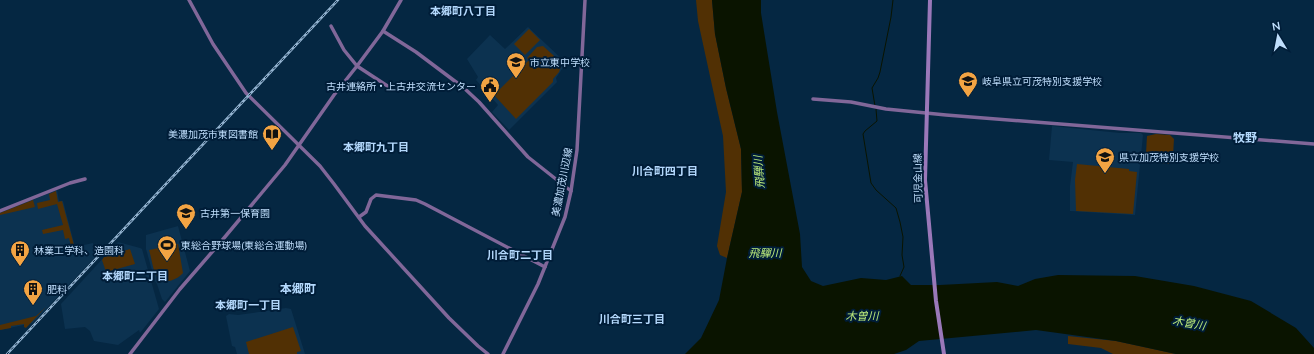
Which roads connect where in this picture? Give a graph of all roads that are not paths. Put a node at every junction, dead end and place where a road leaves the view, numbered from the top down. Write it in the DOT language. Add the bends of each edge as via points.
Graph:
graph roads {
  1 [pos="189,0"];
  2 [pos="401,0"];
  3 [pos="585,0"];
  4 [pos="930,0"];
  5 [pos="331,26"];
  6 [pos="382,31"];
  7 [pos="357,66"];
  8 [pos="389,87"];
  9 [pos="813,99"];
  10 [pos="926,112"];
  11 [pos="1314,144"];
  12 [pos="300,146"];
  13 [pos="85,179"];
  14 [pos="571,191"];
  15 [pos="0,211"];
  16 [pos="359,217"];
  17 [pos="545,267"];
  18 [pos="130,354"];
  19 [pos="488,354"];
  20 [pos="503,354"];
  21 [pos="944,354"];
  1 -- 12 [label="street" via="222,58 246,93"];
  2 -- 6 [label="street"];
  3 -- 14 [label="street, 美濃加茂川辺線" via="577,150"];
  4 -- 10 [label="main road, 可児金山線"];
  5 -- 7 [label="street" via="344,50"];
  6 -- 7 [label="street"];
  6 -- 14 [label="street" via="416,52 464,88 528,157"];
  7 -- 8 [label="street"];
  7 -- 12 [label="street"];
  9 -- 10 [label="street"];
  10 -- 11 [label="street"];
  10 -- 21 [label="main road, 可児金山線" via="924,180"];
  12 -- 16 [label="street"];
  12 -- 18 [label="street" via="180,289"];
  13 -- 15 [label="street" via="70,182"];
  14 -- 17 [label="street, 美濃加茂川辺線" via="565,217"];
  16 -- 17 [label="street" via="366,212 371,199 376,195 416,200"];
  16 -- 19 [label="street" via="449,318"];
  17 -- 20 [label="street, 美濃加茂川辺線"];
}
